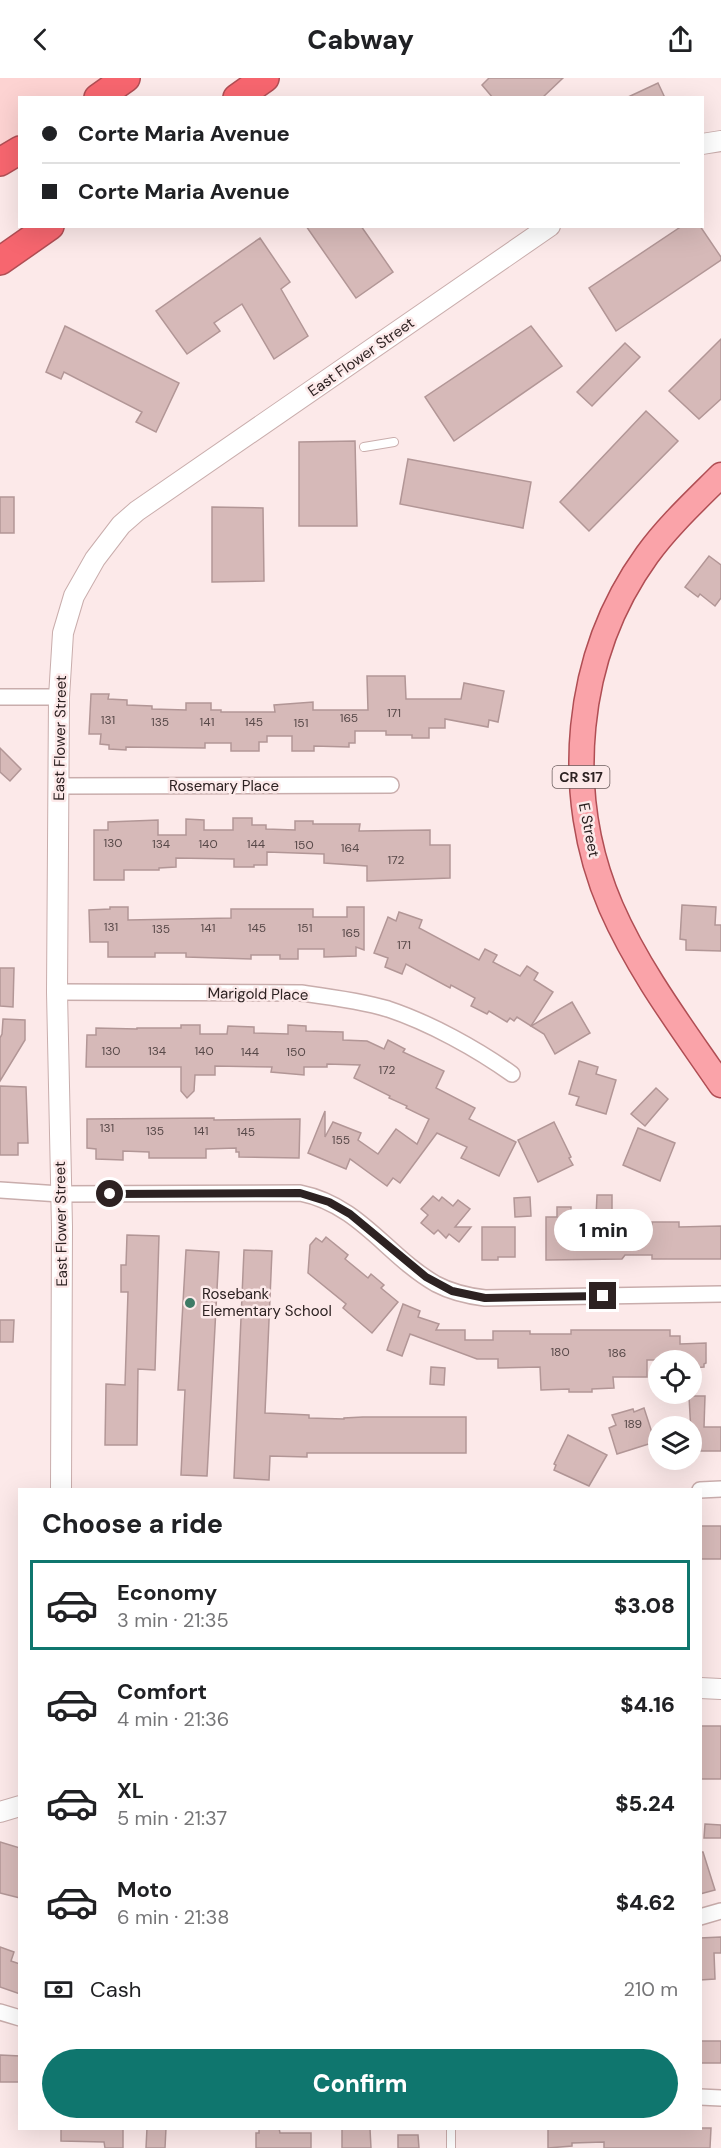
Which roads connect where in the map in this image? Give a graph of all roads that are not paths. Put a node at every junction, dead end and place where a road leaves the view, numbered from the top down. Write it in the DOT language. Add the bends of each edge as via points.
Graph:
graph roads {
  1 [pos="126,78"];
  2 [pos="266,78"];
  3 [pos="101,96"];
  4 [pos="240,96"];
  5 [pos="721,141"];
  6 [pos="704,144"];
  7 [pos="18,149"];
  8 [pos="18,149"];
  9 [pos="0,155"];
  10 [pos="0,162"];
  11 [pos="47,228"];
  12 [pos="547,228"];
  13 [pos="0,261"];
  14 [pos="394,442"];
  15 [pos="364,447"];
  16 [pos="721,475"];
  17 [pos="0,697"];
  18 [pos="59,697"];
  19 [pos="391,785"];
  20 [pos="58,786"];
  21 [pos="57,992"];
  22 [pos="512,1074"];
  23 [pos="721,1085"];
  24 [pos="0,1190"];
  25 [pos="60,1194"];
  26 [pos="721,1294"];
  27 [pos="62,1488"];
  28 [pos="721,1489"];
  29 [pos="702,1490"];
  30 [pos="702,1688"];
  31 [pos="721,1689"];
  32 [pos="18,1807"];
  33 [pos="0,1812"];
  34 [pos="721,1911"];
  35 [pos="702,1916"];
  36 [pos="0,2012"];
  37 [pos="18,2017"];
  38 [pos="702,2097"];
  39 [pos="721,2098"];
  40 [pos="451,2130"];
  41 [pos="451,2148"];
  1 -- 3 [label="highway"];
  2 -- 4 [label="highway"];
  5 -- 6 [label="street"];
  7 -- 9 [label="highway"];
  8 -- 10 [label="highway"];
  11 -- 13 [label="highway"];
  12 -- 18 [label="street, East Flower Street" via="121,525 94,559 71,605 63,633"];
  14 -- 15 [label="lane"];
  16 -- 23 [label="main road, E Street / CR S17" via="663,534 616,608 588,691 581,767 587,830 611,907 666,1004"];
  17 -- 18 [label="street"];
  18 -- 20 [label="street, East Flower Street"];
  19 -- 20 [label="street, Rosemary Place"];
  20 -- 21 [label="street, East Flower Street"];
  21 -- 22 [label="street, Marigold Place" via="301,993 327,997 412,1018"];
  21 -- 25 [label="street, East Flower Street"];
  24 -- 25 [label="street"];
  25 -- 26 [label="street" via="309,1195 350,1214 426,1277 468,1296"];
  25 -- 27 [label="street, East Flower Street"];
  28 -- 29 [label="street"];
  30 -- 31 [label="street"];
  32 -- 33 [label="street"];
  34 -- 35 [label="street"];
  36 -- 37 [label="street"];
  38 -- 39 [label="street"];
  40 -- 41 [label="lane"];
}
